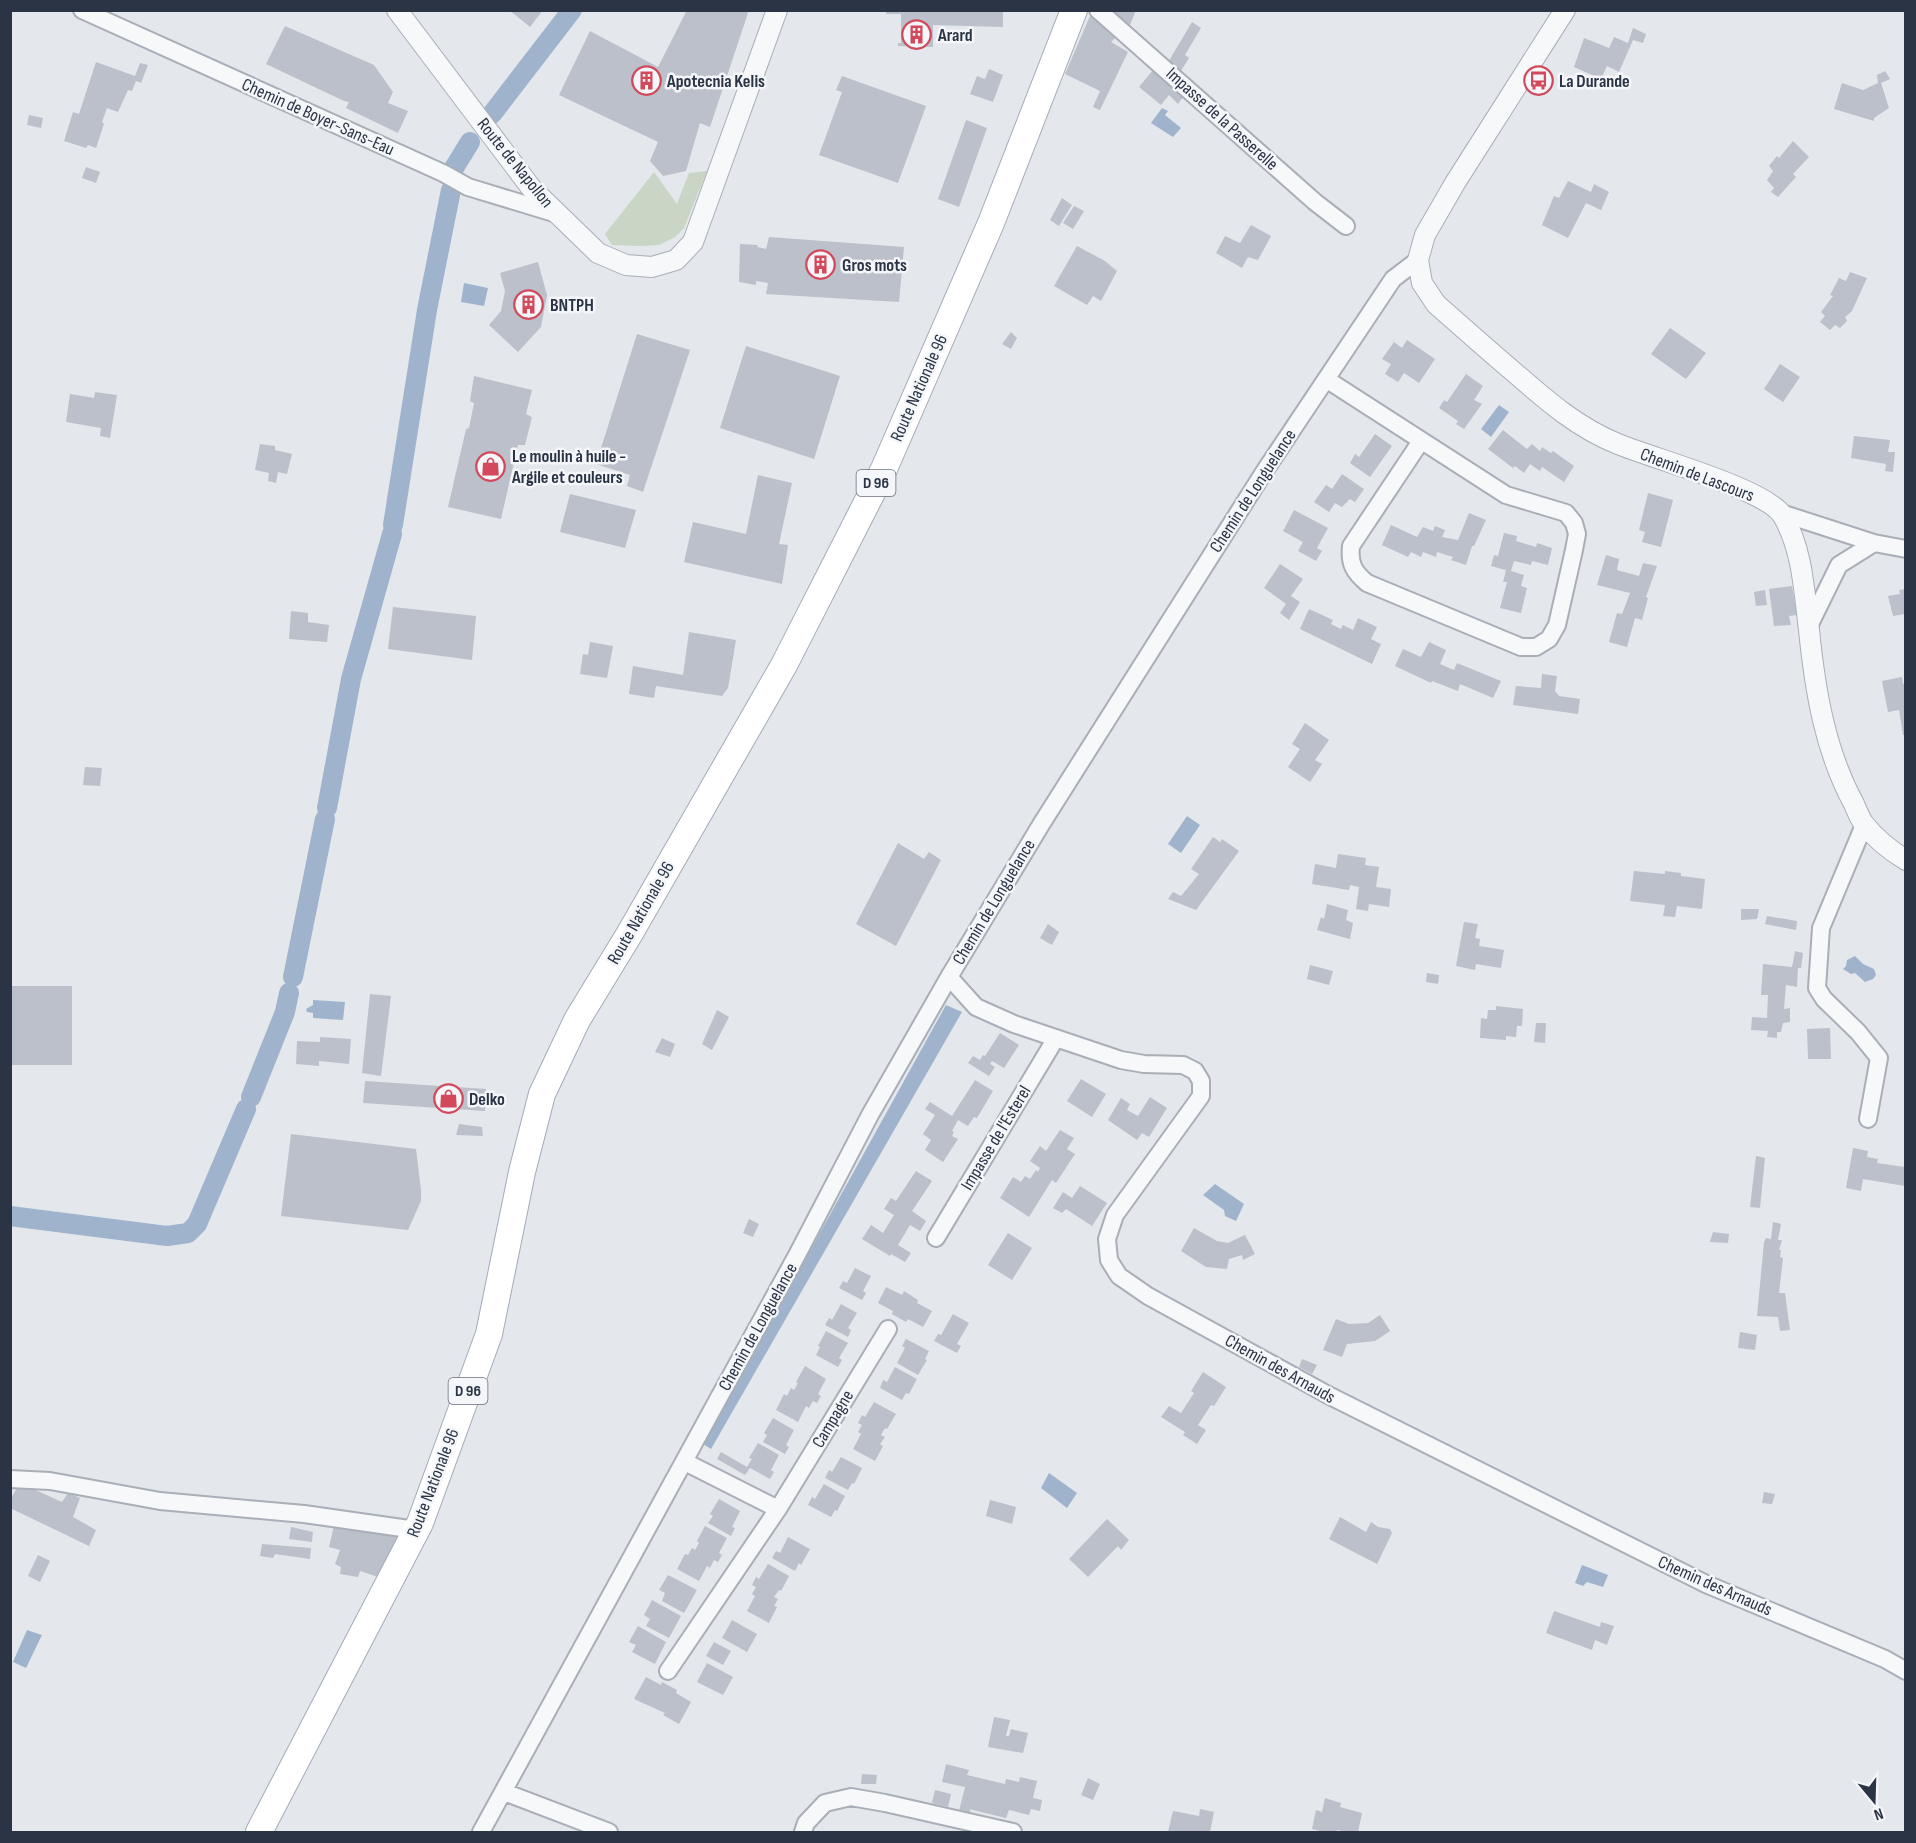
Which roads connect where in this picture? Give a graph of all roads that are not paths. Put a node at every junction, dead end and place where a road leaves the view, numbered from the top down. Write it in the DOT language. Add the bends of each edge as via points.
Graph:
graph roads {
  1 [pos="82,10"];
  2 [pos="397,10"];
  3 [pos="777,10"];
  4 [pos="1074,10"];
  5 [pos="1098,10"];
  6 [pos="1565,10"];
  7 [pos="558,214"];
  8 [pos="1346,226"];
  9 [pos="1418,260"];
  10 [pos="1326,379"];
  11 [pos="1421,441"];
  12 [pos="1781,513"];
  13 [pos="1874,543"];
  14 [pos="1905,549"];
  15 [pos="1808,628"];
  16 [pos="1864,825"];
  17 [pos="1905,860"];
  18 [pos="949,976"];
  19 [pos="1056,1038"];
  20 [pos="1868,1119"];
  21 [pos="936,1238"];
  22 [pos="888,1329"];
  23 [pos="685,1462"];
  24 [pos="10,1479"];
  25 [pos="778,1509"];
  26 [pos="416,1530"];
  27 [pos="668,1671"];
  28 [pos="1905,1671"];
  29 [pos="504,1792"];
  30 [pos="259,1833"];
  31 [pos="481,1833"];
  32 [pos="609,1833"];
  33 [pos="803,1833"];
  34 [pos="1013,1833"];
  1 -- 7 [label="street, Chemin de Boyer-Sans-Eau" via="468,187"];
  2 -- 7 [label="street, Route de Napollon" via="532,189"];
  3 -- 7 [label="street, Route de Napollon" via="693,242 676,260 652,267 626,265 598,253"];
  4 -- 26 [label="main road, Route Nationale 96 / D 96" via="991,223 884,469 784,665 577,1020 542,1094 489,1334"];
  5 -- 8 [label="street, Impasse de la Passerelle"];
  6 -- 9 [label="street" via="1455,183 1425,235"];
  9 -- 10 [label="street, Chemin de Longuelance" via="1393,279"];
  9 -- 12 [label="street, Chemin de Lascours" via="1422,283 1436,304 1560,412 1617,444 1737,486"];
  10 -- 11 [label="street"];
  10 -- 18 [label="street, Chemin de Longuelance"];
  11 -- 11 [label="street" via="1351,546 1349,560 1355,573 1367,583 1521,647 1536,647 1549,639 1557,625 1577,534 1574,523 1566,513 1506,495"];
  12 -- 13 [label="street"];
  12 -- 15 [label="street" via="1802,568"];
  13 -- 14 [label="street"];
  13 -- 15 [label="street" via="1839,565"];
  15 -- 16 [label="street" via="1824,726 1847,791"];
  16 -- 17 [label="street"];
  16 -- 20 [label="street" via="1821,928 1818,988 1879,1058"];
  18 -- 19 [label="street, Chemin des Arnauds" via="976,1007"];
  18 -- 23 [label="street, Chemin de Longuelance" via="870,1115"];
  19 -- 21 [label="street, Impasse de l'Esterel"];
  19 -- 28 [label="street, Chemin des Arnauds" via="1121,1060 1183,1065 1195,1071 1201,1081 1201,1096 1115,1215 1107,1239 1109,1260 1119,1276 1148,1296 1350,1407 1706,1584"];
  22 -- 25 [label="street, Campagne"];
  23 -- 25 [label="street"];
  23 -- 29 [label="street, Chemin de Longuelance"];
  24 -- 26 [label="street" via="50,1481 160,1501 304,1514"];
  25 -- 27 [label="street, Campagne"];
  26 -- 30 [label="main road, Route Nationale 96 / D 96"];
  29 -- 31 [label="street, Chemin de Longuelance"];
  29 -- 32 [label="street"];
  33 -- 34 [label="street" via="806,1822 825,1803 851,1797"];
}
